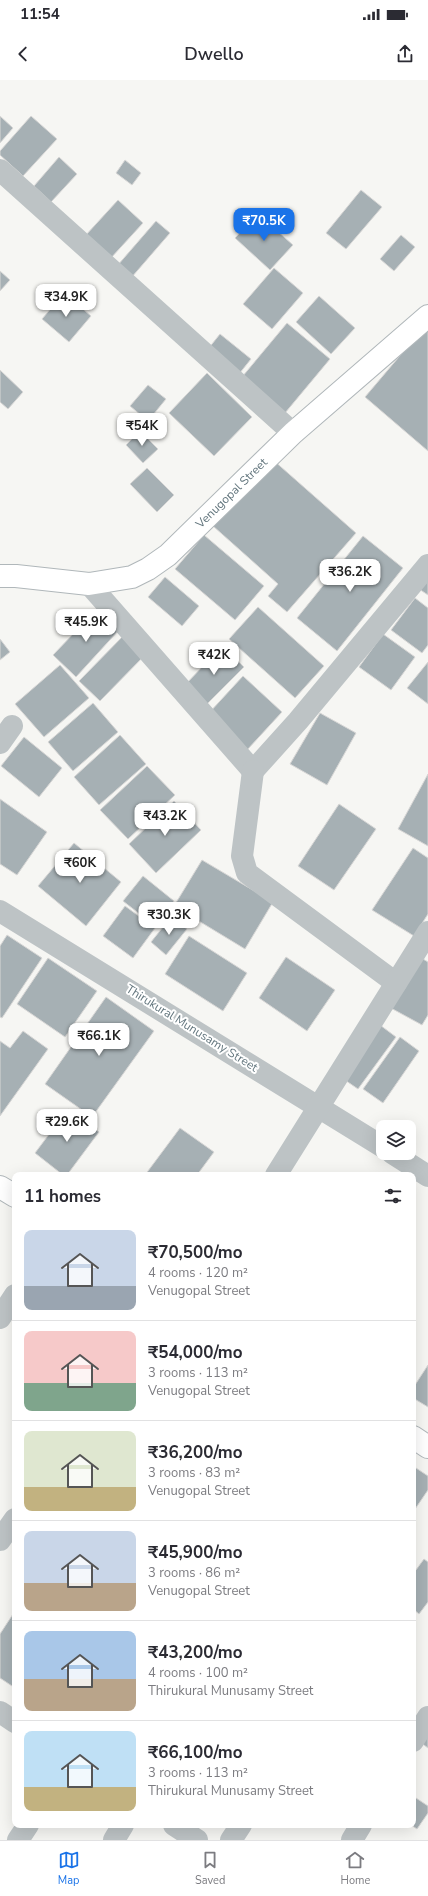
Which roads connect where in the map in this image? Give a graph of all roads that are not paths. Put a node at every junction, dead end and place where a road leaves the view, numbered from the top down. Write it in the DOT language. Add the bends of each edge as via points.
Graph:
graph roads {
  1 [pos="0,170"];
  2 [pos="428,316"];
  3 [pos="293,433"];
  4 [pos="428,566"];
  5 [pos="0,576"];
  6 [pos="89,584"];
  7 [pos="12,726"];
  8 [pos="0,743"];
  9 [pos="253,771"];
  10 [pos="0,910"];
  11 [pos="428,932"];
  12 [pos="396,984"];
  13 [pos="319,1106"];
  14 [pos="376,1143"];
  15 [pos="403,1160"];
  16 [pos="278,1172"];
  17 [pos="428,1176"];
  18 [pos="0,1187"];
  19 [pos="12,1194"];
  20 [pos="12,1300"];
  21 [pos="0,1318"];
  22 [pos="416,1439"];
  23 [pos="428,1447"];
  24 [pos="12,1523"];
  25 [pos="0,1540"];
  26 [pos="0,1712"];
  27 [pos="428,1717"];
  28 [pos="12,1720"];
  29 [pos="416,1737"];
  30 [pos="26,1828"];
  31 [pos="121,1828"];
  32 [pos="179,1828"];
  33 [pos="240,1828"];
  34 [pos="359,1828"];
  35 [pos="18,1840"];
  36 [pos="114,1840"];
  37 [pos="197,1840"];
  38 [pos="231,1840"];
  39 [pos="352,1840"];
  1 -- 3 [label="street"];
  2 -- 3 [label="main road, Venugopal Street"];
  3 -- 6 [label="main road, Venugopal Street" via="168,555 132,578"];
  4 -- 9 [label="street" via="298,722"];
  5 -- 6 [label="main road, Venugopal Street"];
  6 -- 9 [label="street"];
  7 -- 8 [label="street"];
  9 -- 12 [label="street" via="242,856 247,873"];
  10 -- 13 [label="street, Thirukural Munusamy Street"];
  11 -- 12 [label="street"];
  12 -- 13 [label="street"];
  13 -- 14 [label="street, Thirukural Munusamy Street"];
  13 -- 16 [label="street"];
  15 -- 17 [label="street"];
  18 -- 19 [label="main road"];
  20 -- 21 [label="street"];
  22 -- 23 [label="main road"];
  24 -- 25 [label="street"];
  26 -- 28 [label="street"];
  27 -- 29 [label="street"];
  30 -- 35 [label="street"];
  31 -- 36 [label="street"];
  32 -- 37 [label="street"];
  33 -- 38 [label="street"];
  34 -- 39 [label="street"];
}
